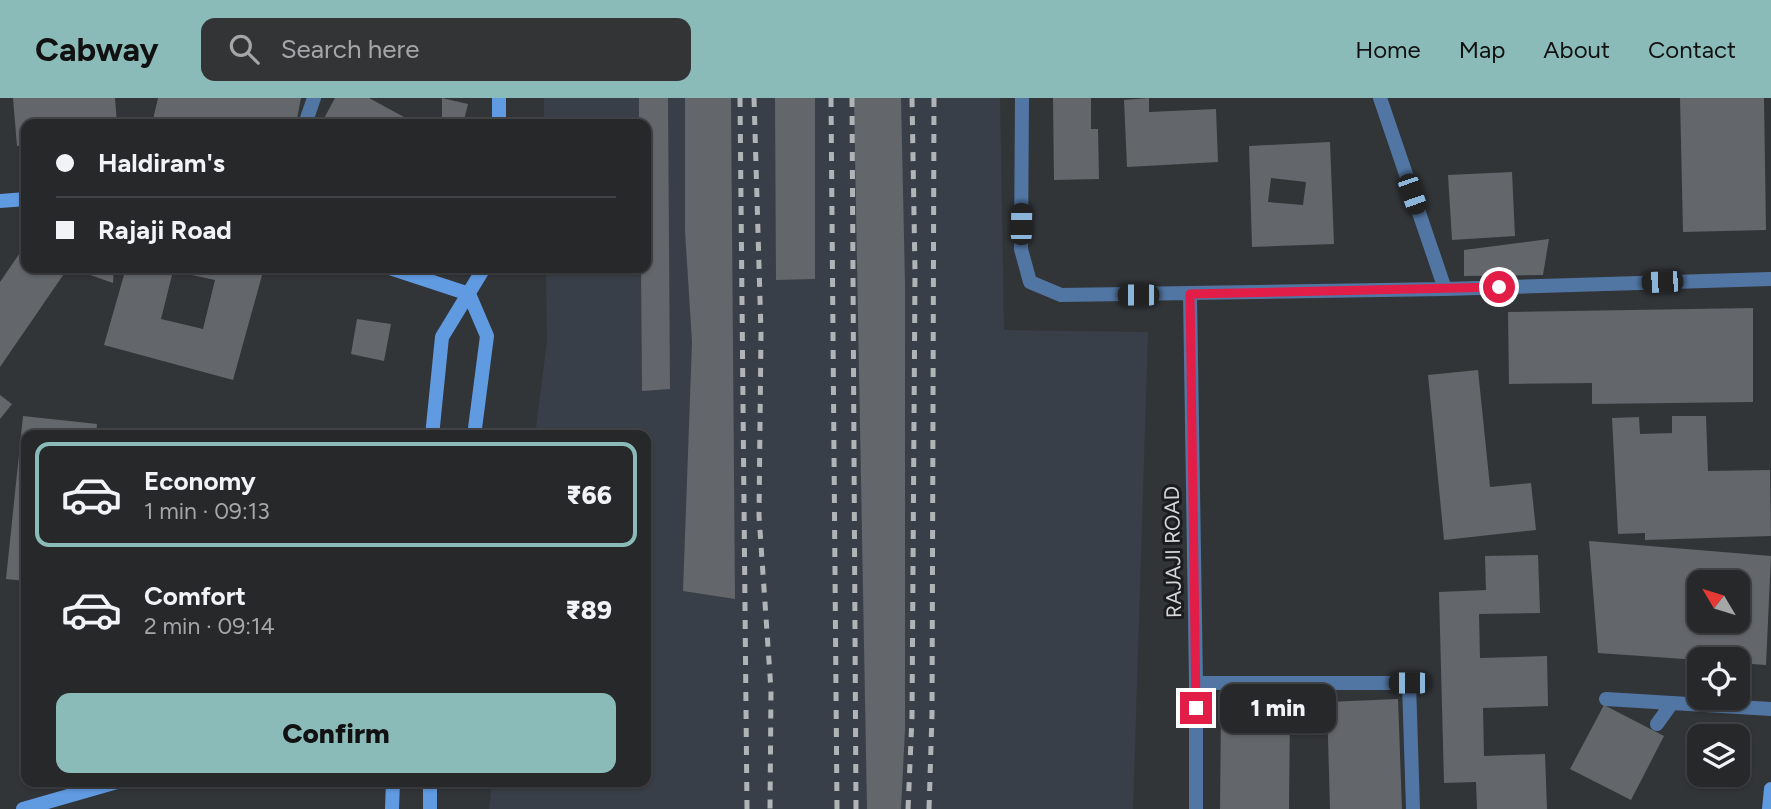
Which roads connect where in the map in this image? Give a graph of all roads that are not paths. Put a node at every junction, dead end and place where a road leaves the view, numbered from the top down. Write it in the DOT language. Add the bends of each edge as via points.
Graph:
graph roads {
  1 [pos="314,98"];
  2 [pos="499,98"];
  3 [pos="1022,98"];
  4 [pos="1380,98"];
  5 [pos="307,119"];
  6 [pos="499,119"];
  7 [pos="21,200"];
  8 [pos="0,201"];
  9 [pos="405,273"];
  10 [pos="481,273"];
  11 [pos="1771,279"];
  12 [pos="1445,289"];
  13 [pos="469,294"];
  14 [pos="1190,294"];
  15 [pos="433,430"];
  16 [pos="475,430"];
  17 [pos="1196,683"];
  18 [pos="1606,699"];
  19 [pos="1672,703"];
  20 [pos="1771,709"];
  21 [pos="1657,724"];
  22 [pos="100,787"];
  23 [pos="393,787"];
  24 [pos="430,787"];
  25 [pos="1771,789"];
  26 [pos="23,809"];
  27 [pos="393,809"];
  28 [pos="429,809"];
  29 [pos="1196,809"];
  30 [pos="1413,809"];
  31 [pos="1769,809"];
  1 -- 5 [label="street"];
  2 -- 6 [label="main road"];
  3 -- 14 [label="street" via="1021,249 1031,282 1060,295"];
  4 -- 12 [label="street"];
  7 -- 8 [label="main road"];
  9 -- 13 [label="main road"];
  10 -- 13 [label="main road"];
  11 -- 12 [label="street"];
  12 -- 14 [label="street"];
  13 -- 15 [label="main road" via="442,337"];
  13 -- 16 [label="main road" via="487,336"];
  14 -- 17 [label="street, RAJAJI ROAD"];
  17 -- 29 [label="street, RAJAJI ROAD"];
  17 -- 30 [label="street" via="1409,683"];
  18 -- 19 [label="street"];
  19 -- 20 [label="street"];
  19 -- 21 [label="street"];
  22 -- 26 [label="main road"];
  23 -- 27 [label="main road"];
  24 -- 28 [label="main road"];
  25 -- 31 [label="main road"];
}
